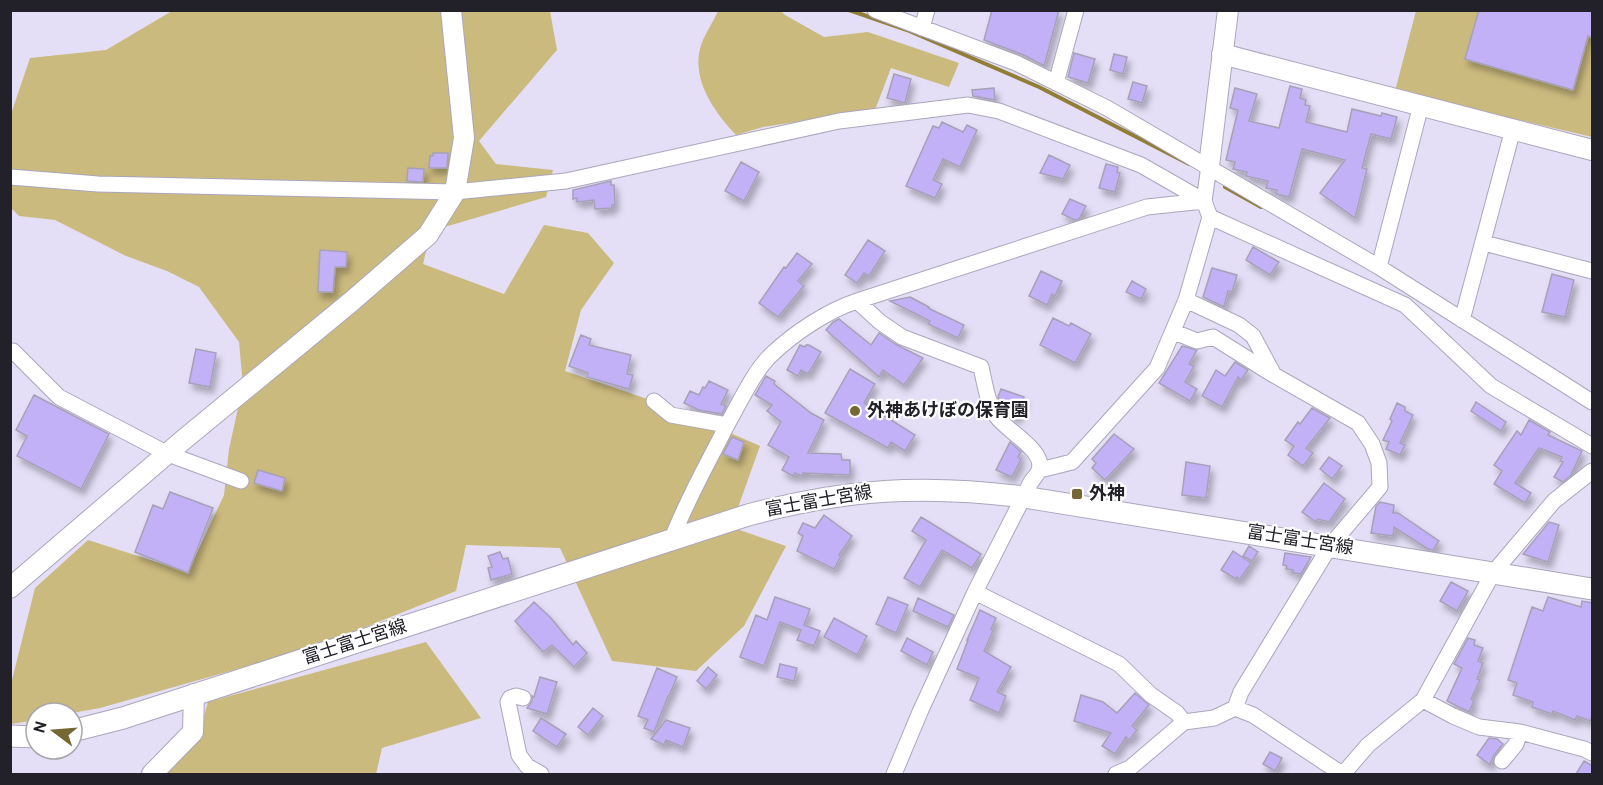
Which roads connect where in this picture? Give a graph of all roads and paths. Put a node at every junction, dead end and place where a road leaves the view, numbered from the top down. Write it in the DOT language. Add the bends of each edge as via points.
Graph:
graph roads {
  1 [pos="451,10"];
  2 [pos="875,10"];
  3 [pos="927,10"];
  4 [pos="1076,10"];
  5 [pos="1228,10"];
  6 [pos="922,28"];
  7 [pos="1222,54"];
  8 [pos="1056,83"];
  9 [pos="1421,105"];
  10 [pos="1513,129"];
  11 [pos="1593,150"];
  12 [pos="1209,166"];
  13 [pos="10,177"];
  14 [pos="455,192"];
  15 [pos="1204,201"];
  16 [pos="1210,217"];
  17 [pos="1484,243"];
  18 [pos="1379,267"];
  19 [pos="1593,271"];
  20 [pos="1186,300"];
  21 [pos="857,301"];
  22 [pos="1462,320"];
  23 [pos="1174,332"];
  24 [pos="13,351"];
  25 [pos="1274,375"];
  26 [pos="654,401"];
  27 [pos="1593,402"];
  28 [pos="728,425"];
  29 [pos="1593,446"];
  30 [pos="168,454"];
  31 [pos="1040,470"];
  32 [pos="1593,471"];
  33 [pos="241,481"];
  34 [pos="1024,497"];
  35 [pos="671,542"];
  36 [pos="1330,546"];
  37 [pos="1493,573"];
  38 [pos="10,588"];
  39 [pos="1593,589"];
  40 [pos="975,592"];
  41 [pos="194,694"];
  42 [pos="523,698"];
  43 [pos="1422,700"];
  44 [pos="1235,708"];
  45 [pos="1184,722"];
  46 [pos="84,729"];
  47 [pos="1521,732"];
  48 [pos="1593,753"];
  49 [pos="1502,761"];
  50 [pos="152,774"];
  51 [pos="541,774"];
  52 [pos="894,774"];
  53 [pos="1116,774"];
  54 [pos="1342,774"];
  1 -- 14 [label="street" via="464,138"];
  2 -- 6 [label="street"];
  3 -- 6 [label="street"];
  4 -- 8 [label="street"];
  5 -- 7 [label="street"];
  6 -- 8 [label="street" via="1016,63"];
  7 -- 9 [label="street"];
  7 -- 12 [label="street"];
  8 -- 12 [label="street"];
  9 -- 10 [label="street"];
  9 -- 18 [label="street"];
  10 -- 11 [label="street"];
  10 -- 17 [label="street"];
  12 -- 15 [label="street"];
  12 -- 18 [label="street"];
  13 -- 14 [label="street" via="98,184"];
  14 -- 15 [label="street" via="566,181 839,121 968,105 999,111 1141,165"];
  14 -- 30 [label="street" via="428,235"];
  15 -- 16 [label="street"];
  15 -- 21 [label="street" via="1147,207"];
  16 -- 20 [label="street"];
  16 -- 29 [label="street" via="1405,305 1491,386"];
  17 -- 19 [label="street"];
  17 -- 22 [label="street"];
  18 -- 22 [label="street"];
  20 -- 23 [label="street"];
  20 -- 25 [label="street" via="1224,317 1253,336"];
  21 -- 28 [label="street" via="842,306 770,356"];
  21 -- 31 [label="street" via="902,337 981,367 987,397 997,417 1033,448 1040,460"];
  22 -- 27 [label="street"];
  23 -- 25 [label="street" via="1197,341 1213,337"];
  23 -- 31 [label="street" via="1157,368 1072,462"];
  24 -- 30 [label="street" via="59,397"];
  25 -- 36 [label="street" via="1358,423 1379,463 1380,487"];
  26 -- 28 [label="street" via="671,415"];
  28 -- 35 [label="street" via="685,506"];
  30 -- 33 [label="street"];
  30 -- 38 [label="street"];
  31 -- 34 [label="street"];
  32 -- 37 [label="street" via="1554,501"];
  34 -- 35 [label="main road, 富士富士宮線" via="960,490 837,495 796,502"];
  34 -- 36 [label="main road, 富士富士宮線"];
  34 -- 40 [label="street"];
  35 -- 41 [label="main road, 富士富士宮線"];
  36 -- 37 [label="main road, 富士富士宮線"];
  36 -- 44 [label="street"];
  37 -- 39 [label="main road, 富士富士宮線"];
  37 -- 43 [label="street"];
  40 -- 45 [label="street" via="1119,664"];
  40 -- 52 [label="street"];
  41 -- 46 [label="main road, 富士富士宮線"];
  41 -- 50 [label="street" via="193,732"];
  42 -- 51 [label="street" via="516,696 508,702 519,755 527,766"];
  43 -- 47 [label="street" via="1479,727"];
  43 -- 54 [label="street" via="1368,745"];
  44 -- 45 [label="street" via="1214,717"];
  44 -- 54 [label="street" via="1253,714"];
  45 -- 53 [label="street" via="1130,768"];
  47 -- 48 [label="street"];
  47 -- 49 [label="street"];
}
